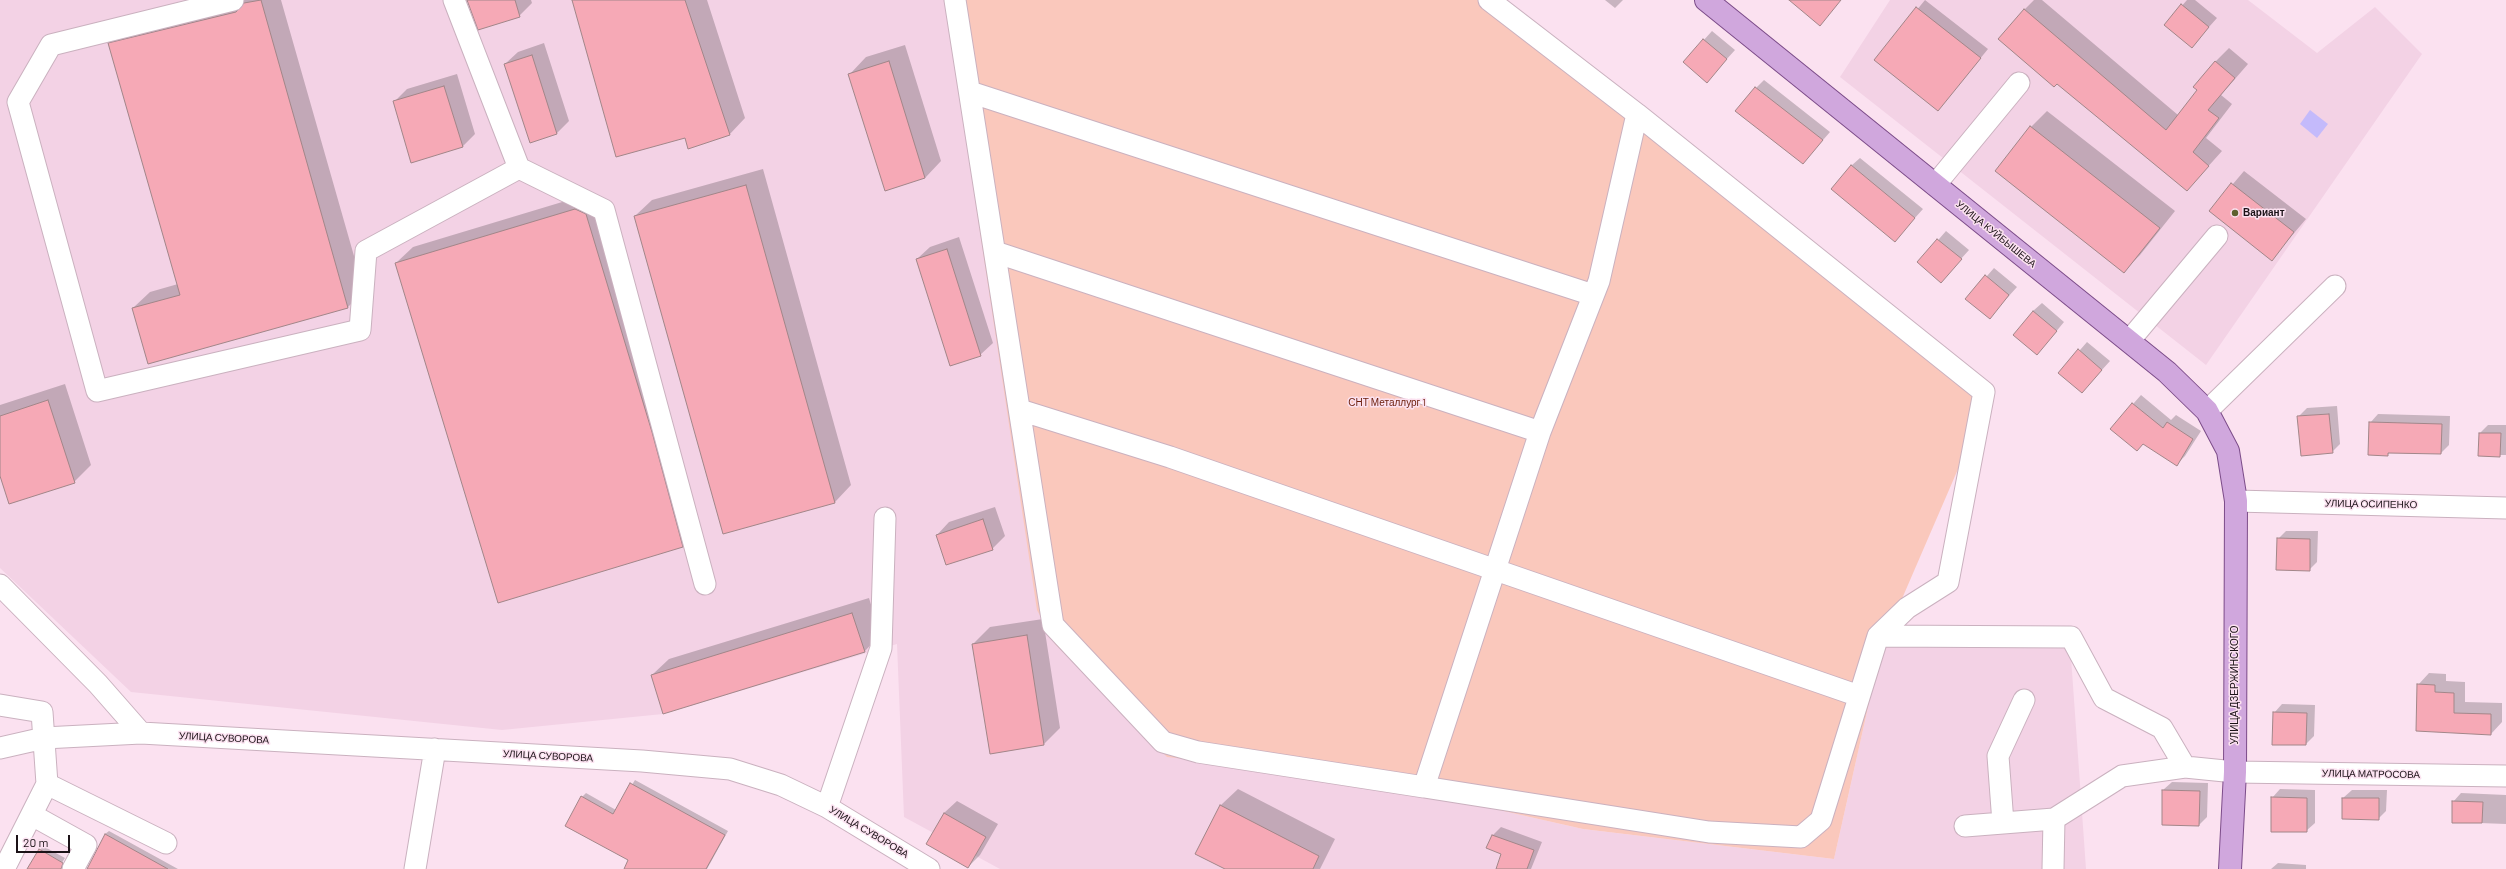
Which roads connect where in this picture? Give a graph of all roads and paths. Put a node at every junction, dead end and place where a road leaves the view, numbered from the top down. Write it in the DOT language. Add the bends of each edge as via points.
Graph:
graph roads {
  1 [pos="233,0"];
  2 [pos="454,0"];
  3 [pos="955,0"];
  4 [pos="1489,0"];
  5 [pos="1706,0"];
  6 [pos="2018,83"];
  7 [pos="970,92"];
  8 [pos="1638,114"];
  9 [pos="519,168"];
  10 [pos="1936,185"];
  11 [pos="2217,236"];
  12 [pos="995,252"];
  13 [pos="2335,286"];
  14 [pos="1594,295"];
  15 [pos="2129,341"];
  16 [pos="1020,410"];
  17 [pos="2207,411"];
  18 [pos="1540,432"];
  19 [pos="2236,502"];
  20 [pos="2506,508"];
  21 [pos="885,518"];
  22 [pos="1495,570"];
  23 [pos="705,584"];
  24 [pos="0,585"];
  25 [pos="1878,636"];
  26 [pos="1859,696"];
  27 [pos="2024,700"];
  28 [pos="0,705"];
  29 [pos="141,733"];
  30 [pos="44,738"];
  31 [pos="0,748"];
  32 [pos="435,749"];
  33 [pos="2185,767"];
  34 [pos="2235,772"];
  35 [pos="2506,776"];
  36 [pos="47,784"];
  37 [pos="1424,787"];
  38 [pos="828,807"];
  39 [pos="32,814"];
  40 [pos="2054,819"];
  41 [pos="2003,823"];
  42 [pos="1965,826"];
  43 [pos="166,843"];
  44 [pos="4,869"];
  45 [pos="73,869"];
  46 [pos="415,869"];
  47 [pos="929,869"];
  48 [pos="2053,869"];
  49 [pos="2230,869"];
  1 -- 9 [label="street" via="51,45 18,102 97,391 360,330 366,251"];
  2 -- 9 [label="street"];
  3 -- 7 [label="street"];
  4 -- 8 [label="street"];
  5 -- 10 [label="main road, УЛИЦА КУЙБЫШЕВА"];
  6 -- 10 [label="street"];
  7 -- 12 [label="street"];
  7 -- 14 [label="street"];
  8 -- 14 [label="street"];
  8 -- 25 [label="street" via="1984,392 1948,582 1907,608"];
  9 -- 23 [label="street" via="604,210"];
  10 -- 15 [label="main road, УЛИЦА КУЙБЫШЕВА"];
  11 -- 15 [label="street"];
  12 -- 16 [label="street"];
  12 -- 18 [label="street"];
  13 -- 17 [label="street"];
  14 -- 18 [label="street"];
  15 -- 17 [label="main road, УЛИЦА КУЙБЫШЕВА" via="2167,372"];
  16 -- 22 [label="street" via="1170,457"];
  16 -- 37 [label="street" via="1054,625 1163,742 1198,752"];
  17 -- 19 [label="main road, УЛИЦА КУЙБЫШЕВА" via="2228,452"];
  18 -- 22 [label="street"];
  19 -- 20 [label="street, УЛИЦА ОСИПЕНКО"];
  19 -- 34 [label="main road, УЛИЦА ДЗЕРЖИНСКОГО"];
  21 -- 38 [label="street" via="881,648"];
  22 -- 26 [label="street"];
  22 -- 37 [label="street"];
  24 -- 29 [label="street" via="98,684"];
  25 -- 26 [label="street"];
  25 -- 33 [label="street" via="2071,637 2104,698 2162,728"];
  26 -- 37 [label="street" via="1822,820 1801,837 1709,832"];
  27 -- 41 [label="street" via="1998,756"];
  28 -- 30 [label="street" via="42,712"];
  29 -- 30 [label="street, УЛИЦА СУВОРОВА"];
  29 -- 32 [label="street, УЛИЦА СУВОРОВА"];
  30 -- 31 [label="street, УЛИЦА СУВОРОВА"];
  30 -- 36 [label="street"];
  32 -- 38 [label="street, УЛИЦА СУВОРОВА" via="642,761 730,769 781,784"];
  32 -- 46 [label="street"];
  33 -- 34 [label="street, УЛИЦА МАТРОСОВА"];
  33 -- 40 [label="street, УЛИЦА МАТРОСОВА" via="2122,776"];
  34 -- 35 [label="street, УЛИЦА МАТРОСОВА"];
  34 -- 49 [label="main road, УЛИЦА ДЗЕРЖИНСКОГО"];
  36 -- 39 [label="street"];
  36 -- 43 [label="street"];
  38 -- 47 [label="street, УЛИЦА СУВОРОВА"];
  39 -- 44 [label="street"];
  39 -- 45 [label="street" via="86,845"];
  40 -- 41 [label="street"];
  40 -- 48 [label="street"];
  41 -- 42 [label="street"];
}
